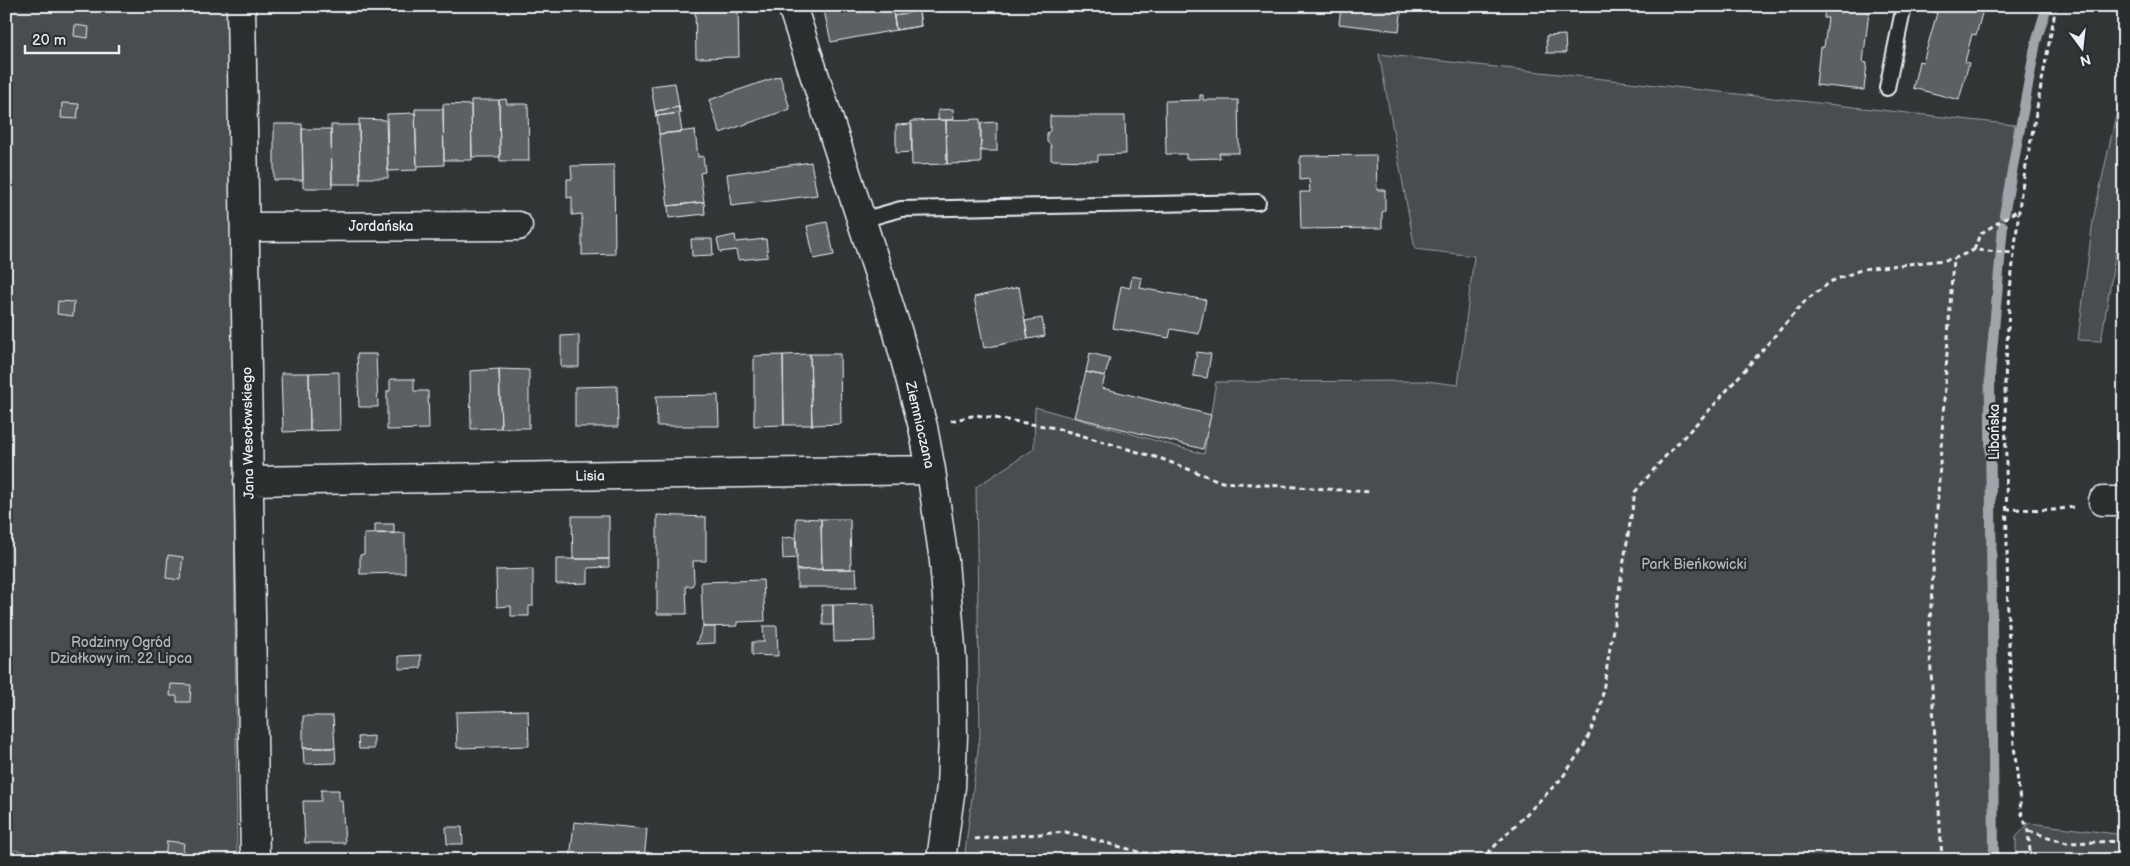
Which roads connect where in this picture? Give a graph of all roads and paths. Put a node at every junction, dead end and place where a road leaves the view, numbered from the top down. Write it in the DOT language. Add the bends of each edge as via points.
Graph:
graph roads {
  1 [pos="241,6"];
  2 [pos="792,6"];
  3 [pos="1904,6"];
  4 [pos="2056,6"];
  5 [pos="1887,88"];
  6 [pos="1258,202"];
  7 [pos="2019,210"];
  8 [pos="862,220"];
  9 [pos="518,226"];
  10 [pos="245,227"];
  11 [pos="1976,250"];
  12 [pos="2014,253"];
  13 [pos="1953,259"];
  14 [pos="923,427"];
  15 [pos="931,470"];
  16 [pos="248,481"];
  17 [pos="1371,492"];
  18 [pos="2114,501"];
  19 [pos="2006,509"];
  20 [pos="2028,831"];
  21 [pos="2124,841"];
  22 [pos="943,848"];
  23 [pos="255,860"];
  24 [pos="1267,860"];
  25 [pos="1481,860"];
  26 [pos="1942,860"];
  27 [pos="2031,860"];
  1 -- 10 [label="street, Jana Wesołowskiego"];
  2 -- 8 [label="street, Ziemniaczana"];
  3 -- 5 [label="lane"];
  4 -- 7 [label="path, Libańska"];
  6 -- 8 [label="lane" via="901,209"];
  7 -- 11 [label="path" via="1980,234"];
  7 -- 12 [label="path, Libańska"];
  8 -- 14 [label="street, Ziemniaczana" via="898,333"];
  9 -- 10 [label="street, Jordańska"];
  10 -- 16 [label="street, Jana Wesołowskiego"];
  11 -- 12 [label="path"];
  11 -- 13 [label="path"];
  12 -- 19 [label="path, Libańska" via="2005,382"];
  13 -- 25 [label="path" via="1863,269 1832,281 1806,300 1635,492 1600,710 1584,746 1562,778"];
  13 -- 26 [label="path" via="1929,637"];
  14 -- 15 [label="street, Ziemniaczana"];
  14 -- 17 [label="path" via="976,415 1056,428 1162,459 1222,482"];
  15 -- 16 [label="street, Lisia"];
  15 -- 22 [label="street, Ziemniaczana" via="944,561 952,660 952,769"];
  16 -- 23 [label="street, Jana Wesołowskiego"];
  18 -- 19 [label="path" via="2054,510"];
  19 -- 20 [label="path, Libańska" via="2014,745 2021,811"];
  20 -- 21 [label="path" via="2067,843"];
  20 -- 27 [label="path, Libańska"];
  22 -- 24 [label="path" via="970,840 1066,832 1143,854"];
}
